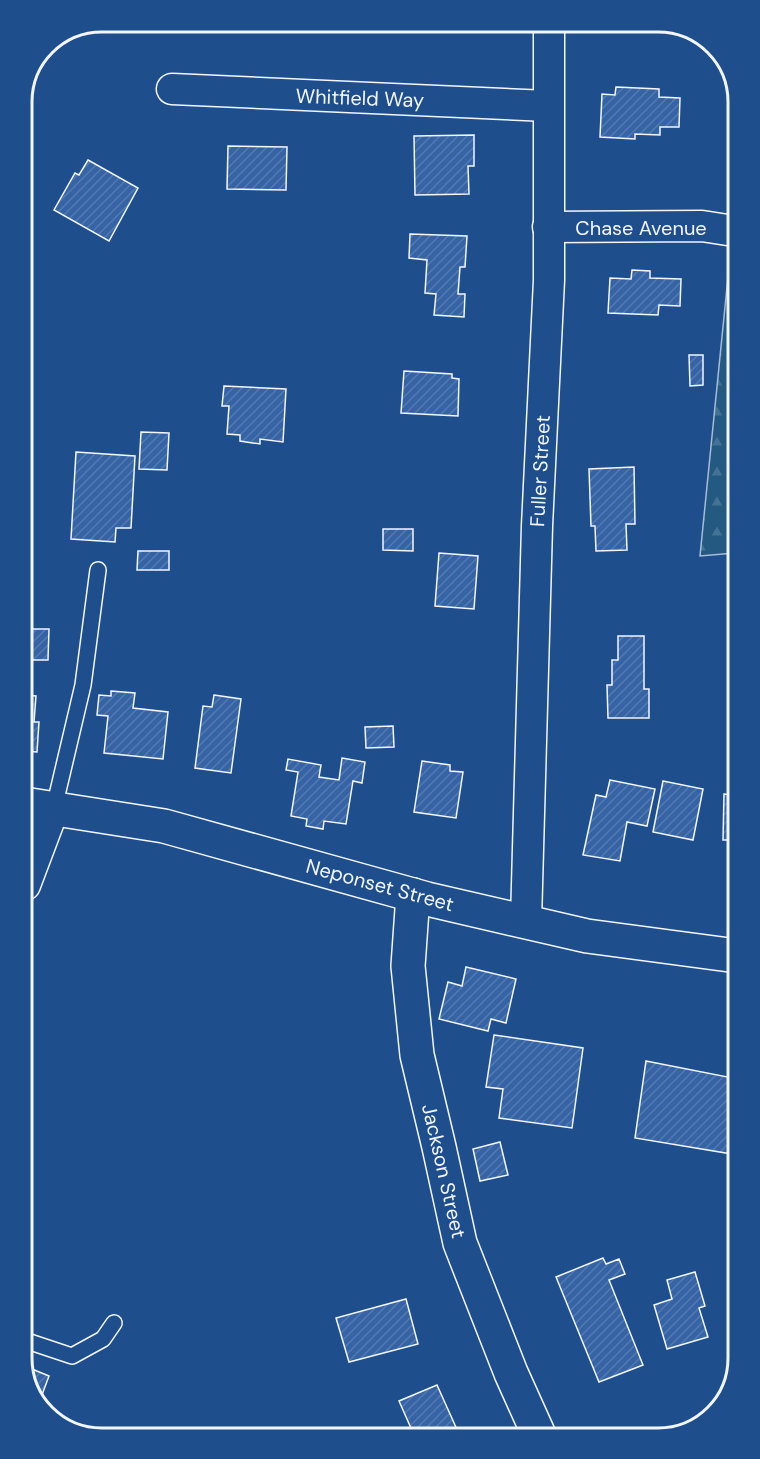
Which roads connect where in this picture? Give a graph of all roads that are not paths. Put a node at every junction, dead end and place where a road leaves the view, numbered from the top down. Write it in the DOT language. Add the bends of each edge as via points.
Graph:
graph roads {
  1 [pos="549,32"];
  2 [pos="172,89"];
  3 [pos="548,106"];
  4 [pos="548,227"];
  5 [pos="729,230"];
  6 [pos="98,570"];
  7 [pos="39,806"];
  8 [pos="32,846"];
  9 [pos="412,895"];
  10 [pos="526,921"];
  11 [pos="729,955"];
  12 [pos="114,1323"];
  13 [pos="32,1343"];
  14 [pos="536,1428"];
  1 -- 3 [label="street, Fuller Street"];
  2 -- 3 [label="street, Whitfield Way"];
  3 -- 4 [label="street, Fuller Street"];
  4 -- 5 [label="street, Chase Avenue" via="702,226"];
  4 -- 10 [label="street, Fuller Street"];
  6 -- 7 [label="lane" via="83,685"];
  7 -- 8 [label="street"];
  7 -- 9 [label="main road, Neponset Street" via="164,826"];
  9 -- 10 [label="main road, Neponset Street"];
  9 -- 14 [label="main road, Jackson Street" via="408,966 417,1055 460,1243"];
  10 -- 11 [label="main road, Neponset Street" via="587,936"];
  12 -- 13 [label="lane" via="103,1339 72,1356"];
}
